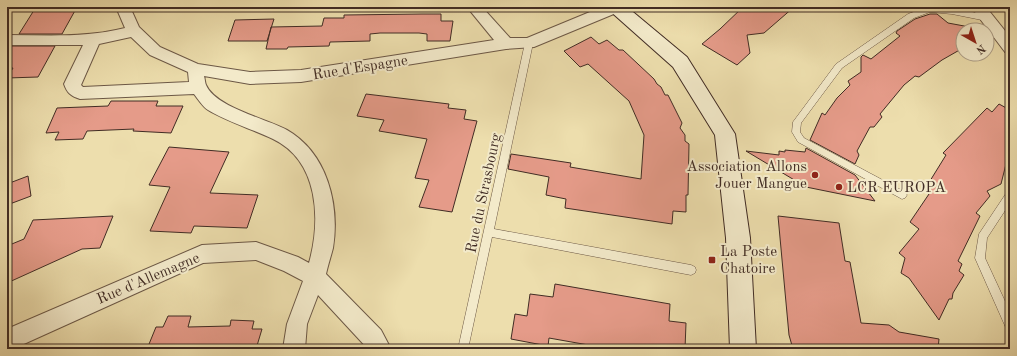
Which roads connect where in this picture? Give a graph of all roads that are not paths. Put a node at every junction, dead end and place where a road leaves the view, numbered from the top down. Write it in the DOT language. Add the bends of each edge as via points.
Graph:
graph roads {
  1 [pos="123,7"];
  2 [pos="474,7"];
  3 [pos="616,7"];
  4 [pos="982,13"];
  5 [pos="134,31"];
  6 [pos="94,39"];
  7 [pos="7,40"];
  8 [pos="529,43"];
  9 [pos="506,44"];
  10 [pos="1010,48"];
  11 [pos="195,69"];
  12 [pos="198,88"];
  13 [pos="902,195"];
  14 [pos="1010,195"];
  15 [pos="489,232"];
  16 [pos="691,270"];
  17 [pos="315,277"];
  18 [pos="1010,324"];
  19 [pos="7,340"];
  20 [pos="294,349"];
  21 [pos="380,349"];
  22 [pos="463,349"];
  23 [pos="743,349"];
  1 -- 5 [label="street, Rue d'Espagne"];
  2 -- 9 [label="street"];
  3 -- 8 [label="street, Rue d'Espagne"];
  3 -- 23 [label="street" via="680,62 725,134 738,238"];
  4 -- 10 [label="street"];
  4 -- 13 [label="lane" via="930,9 911,16 839,66 797,122 796,132 801,140"];
  5 -- 6 [label="street"];
  5 -- 11 [label="street, Rue d'Espagne" via="155,51"];
  6 -- 7 [label="street"];
  6 -- 12 [label="street" via="72,84 80,93"];
  8 -- 9 [label="street, Rue d'Espagne"];
  8 -- 15 [label="lane, Rue du Strasbourg"];
  9 -- 11 [label="street, Rue d'Espagne" via="301,76 250,78"];
  11 -- 12 [label="street"];
  12 -- 17 [label="street" via="213,105 281,135 301,150 317,175 325,207 323,247"];
  14 -- 18 [label="lane" via="982,237 980,258"];
  15 -- 16 [label="lane"];
  15 -- 22 [label="lane, Rue du Strasbourg"];
  17 -- 19 [label="street, Rue d'Allemagne" via="291,264 256,251 202,254"];
  17 -- 20 [label="street" via="297,324"];
  17 -- 21 [label="street, Rue d'Allemagne" via="373,338"];
}
